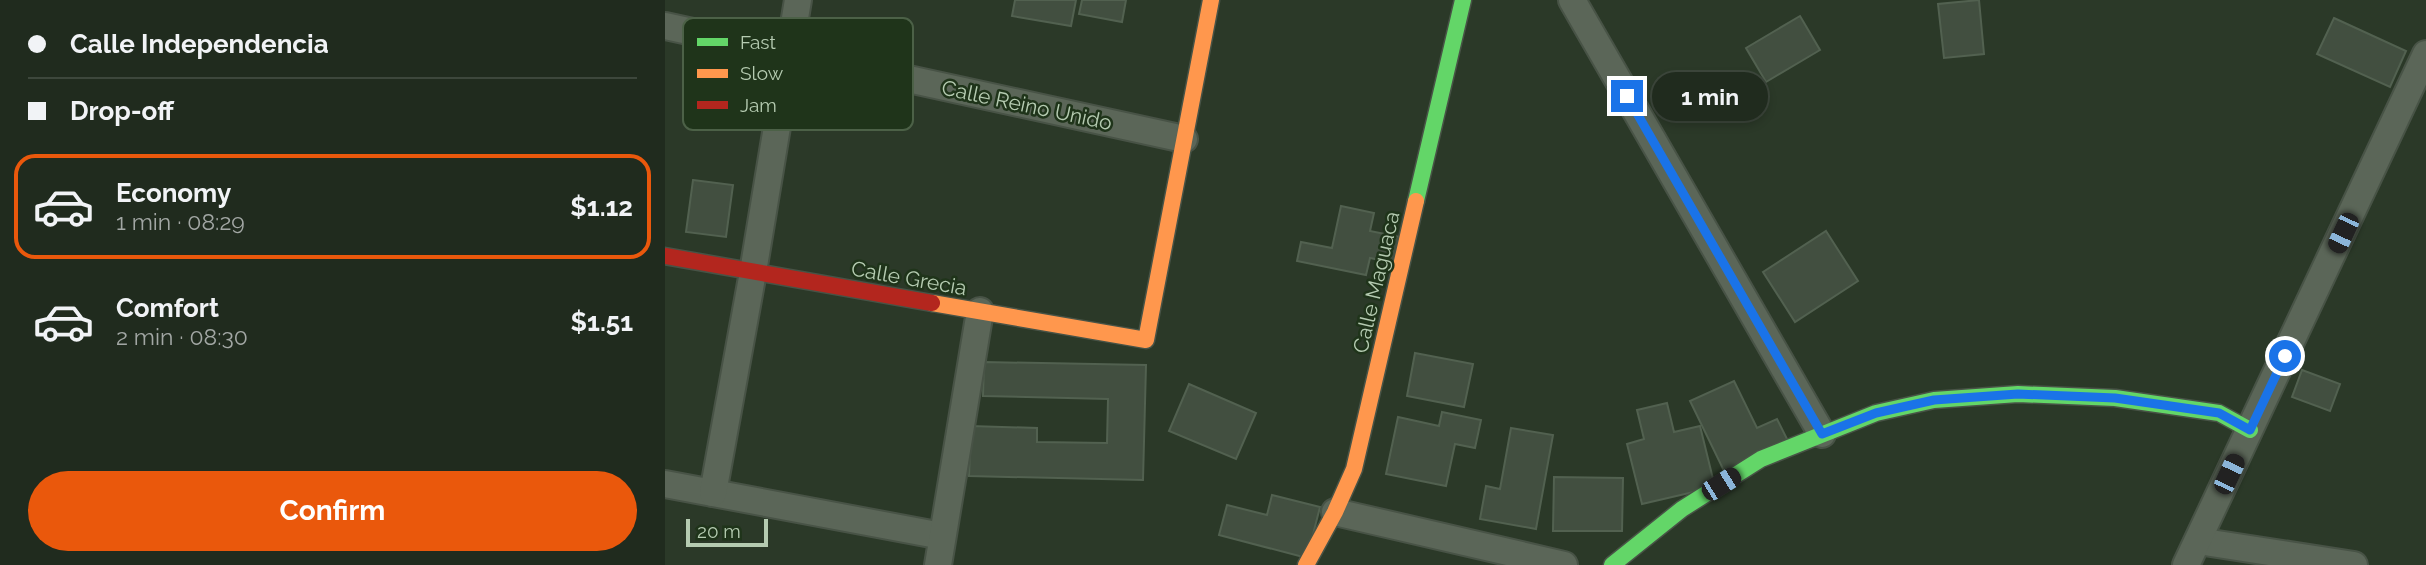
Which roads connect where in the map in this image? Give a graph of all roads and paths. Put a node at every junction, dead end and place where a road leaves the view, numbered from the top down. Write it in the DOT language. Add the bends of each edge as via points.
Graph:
graph roads {
  1 [pos="798,0"];
  2 [pos="1211,0"];
  3 [pos="1463,0"];
  4 [pos="1572,0"];
  5 [pos="795,18"];
  6 [pos="665,26"];
  7 [pos="683,30"];
  8 [pos="2426,54"];
  9 [pos="913,80"];
  10 [pos="776,130"];
  11 [pos="1184,139"];
  12 [pos="665,256"];
  13 [pos="753,272"];
  14 [pos="980,311"];
  15 [pos="2250,430"];
  16 [pos="1822,434"];
  17 [pos="665,484"];
  18 [pos="713,493"];
  19 [pos="1335,512"];
  20 [pos="942,536"];
  21 [pos="2198,541"];
  22 [pos="938,565"];
  23 [pos="1306,565"];
  24 [pos="1564,565"];
  25 [pos="1612,565"];
  26 [pos="2186,565"];
  27 [pos="2354,565"];
  1 -- 5 [label="street"];
  2 -- 11 [label="street"];
  3 -- 19 [label="street, Calle Maguaca" via="1354,469"];
  4 -- 16 [label="street"];
  6 -- 7 [label="street, Calle Reino Unido"];
  8 -- 15 [label="street"];
  9 -- 11 [label="street, Calle Reino Unido"];
  10 -- 13 [label="street"];
  11 -- 14 [label="street, Calle Grecia" via="1146,340"];
  12 -- 13 [label="street, Calle Grecia"];
  13 -- 14 [label="street, Calle Grecia"];
  13 -- 18 [label="street"];
  14 -- 20 [label="street"];
  15 -- 16 [label="street" via="2219,413 2115,398 2018,394 1934,400 1876,413"];
  15 -- 21 [label="street"];
  16 -- 25 [label="street" via="1761,459 1682,509"];
  17 -- 18 [label="street"];
  18 -- 20 [label="street"];
  19 -- 23 [label="street, Calle Maguaca"];
  19 -- 24 [label="street"];
  20 -- 22 [label="street"];
  21 -- 26 [label="street"];
  21 -- 27 [label="street"];
}
